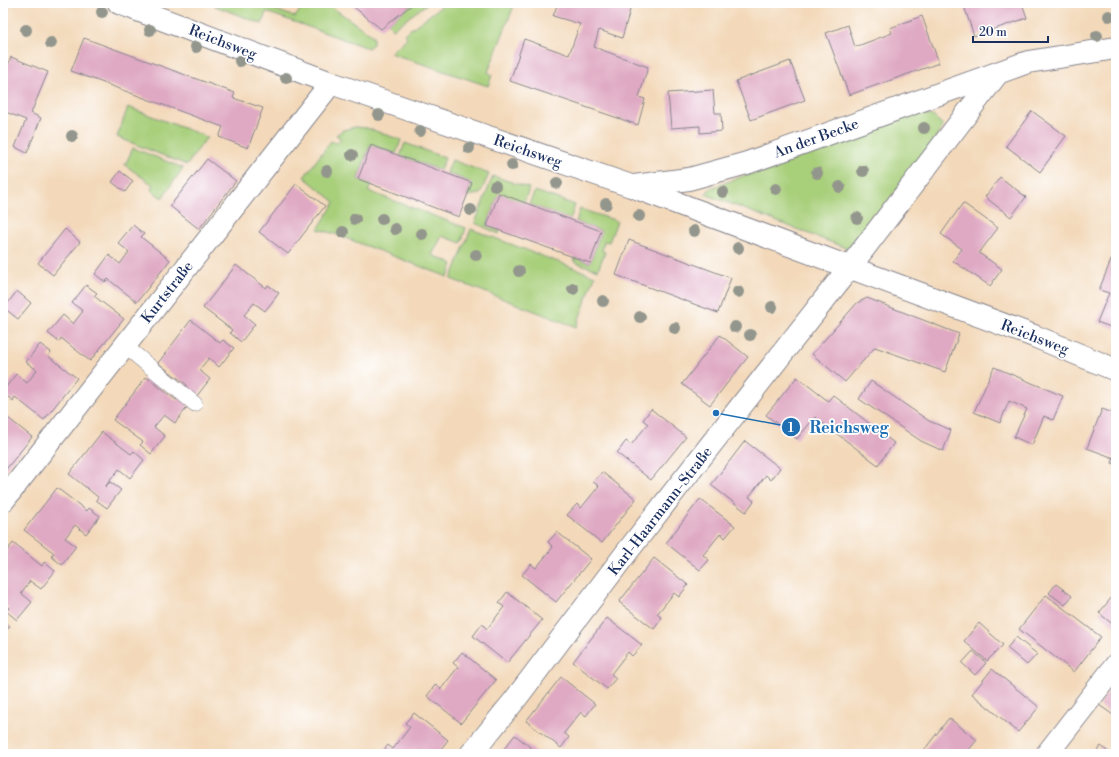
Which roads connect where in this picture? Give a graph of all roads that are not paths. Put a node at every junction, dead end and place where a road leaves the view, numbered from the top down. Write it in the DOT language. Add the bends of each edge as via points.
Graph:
graph roads {
  1 [pos="119,3"];
  2 [pos="142,7"];
  3 [pos="1116,48"];
  4 [pos="997,74"];
  5 [pos="331,83"];
  6 [pos="631,186"];
  7 [pos="849,268"];
  8 [pos="125,346"];
  9 [pos="1116,370"];
  10 [pos="195,404"];
  11 [pos="3,501"];
  12 [pos="1116,665"];
  13 [pos="471,754"];
  14 [pos="1046,754"];
  1 -- 2 [label="street, Reichsweg"];
  2 -- 5 [label="street, Reichsweg"];
  3 -- 4 [label="street, An der Becke" via="1028,62"];
  4 -- 6 [label="street, An der Becke" via="747,163 689,179"];
  4 -- 7 [label="street"];
  5 -- 6 [label="street, Reichsweg"];
  5 -- 8 [label="street, Kurtstraße"];
  6 -- 7 [label="street, Reichsweg"];
  7 -- 9 [label="street, Reichsweg" via="1034,336"];
  7 -- 13 [label="street, Karl-Haarmann-Straße"];
  8 -- 10 [label="lane"];
  8 -- 11 [label="street, Kurtstraße"];
  12 -- 14 [label="street"];
}
